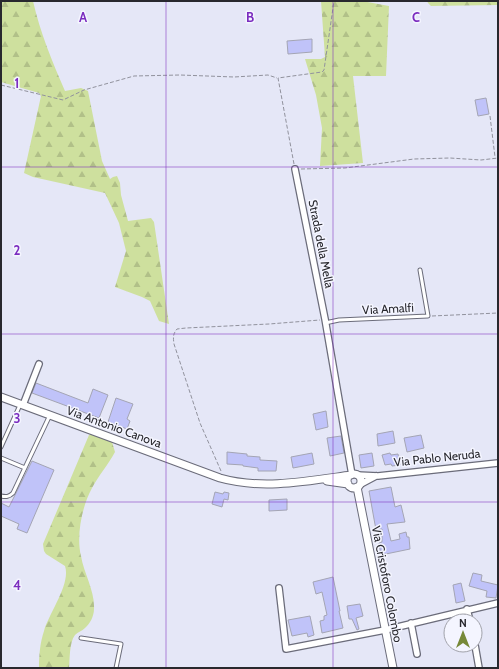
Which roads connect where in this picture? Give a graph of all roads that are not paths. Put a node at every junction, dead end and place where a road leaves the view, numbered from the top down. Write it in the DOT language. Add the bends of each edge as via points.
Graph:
graph roads {
  1 [pos="295,169"];
  2 [pos="420,270"];
  3 [pos="325,321"];
  4 [pos="39,364"];
  5 [pos="1,397"];
  6 [pos="22,405"];
  7 [pos="50,415"];
  8 [pos="1,447"];
  9 [pos="1,458"];
  10 [pos="498,463"];
  11 [pos="25,468"];
  12 [pos="354,475"];
  13 [pos="378,476"];
  14 [pos="317,480"];
  15 [pos="354,485"];
  16 [pos="1,496"];
  17 [pos="279,588"];
  18 [pos="498,603"];
  19 [pos="467,609"];
  20 [pos="468,613"];
  21 [pos="411,623"];
  22 [pos="385,630"];
  23 [pos="81,638"];
  24 [pos="476,653"];
  25 [pos="417,654"];
  26 [pos="116,668"];
  27 [pos="393,668"];
  28 [pos="479,668"];
  1 -- 3 [label="street, Strada della Mella"];
  2 -- 3 [label="lane, Via Amalfi" via="428,316"];
  3 -- 12 [label="street"];
  4 -- 6 [label="street"];
  5 -- 6 [label="street, Via Antonio Canova"];
  6 -- 7 [label="street, Via Antonio Canova"];
  6 -- 8 [label="lane"];
  7 -- 11 [label="lane"];
  7 -- 14 [label="street, Via Antonio Canova" via="223,479 245,484"];
  9 -- 11 [label="lane"];
  10 -- 13 [label="street, Via Pablo Neruda"];
  11 -- 16 [label="lane" via="13,493 10,496"];
  12 -- 13 [label="street, Via Pablo Neruda"];
  12 -- 14 [label="street"];
  12 -- 15 [label="street" via="348,480"];
  12 -- 15 [label="street, Via Cristoforo Colombo" via="360,478"];
  13 -- 15 [label="street, Via Pablo Neruda"];
  14 -- 15 [label="street"];
  15 -- 22 [label="street, Via Cristoforo Colombo" via="360,503"];
  17 -- 22 [label="street" via="286,649"];
  18 -- 19 [label="street"];
  19 -- 20 [label="street"];
  19 -- 21 [label="street"];
  21 -- 22 [label="street"];
  21 -- 25 [label="street"];
  22 -- 27 [label="street, Via Cristoforo Colombo"];
  23 -- 26 [label="lane" via="121,644"];
  24 -- 28 [label="street"];
}
